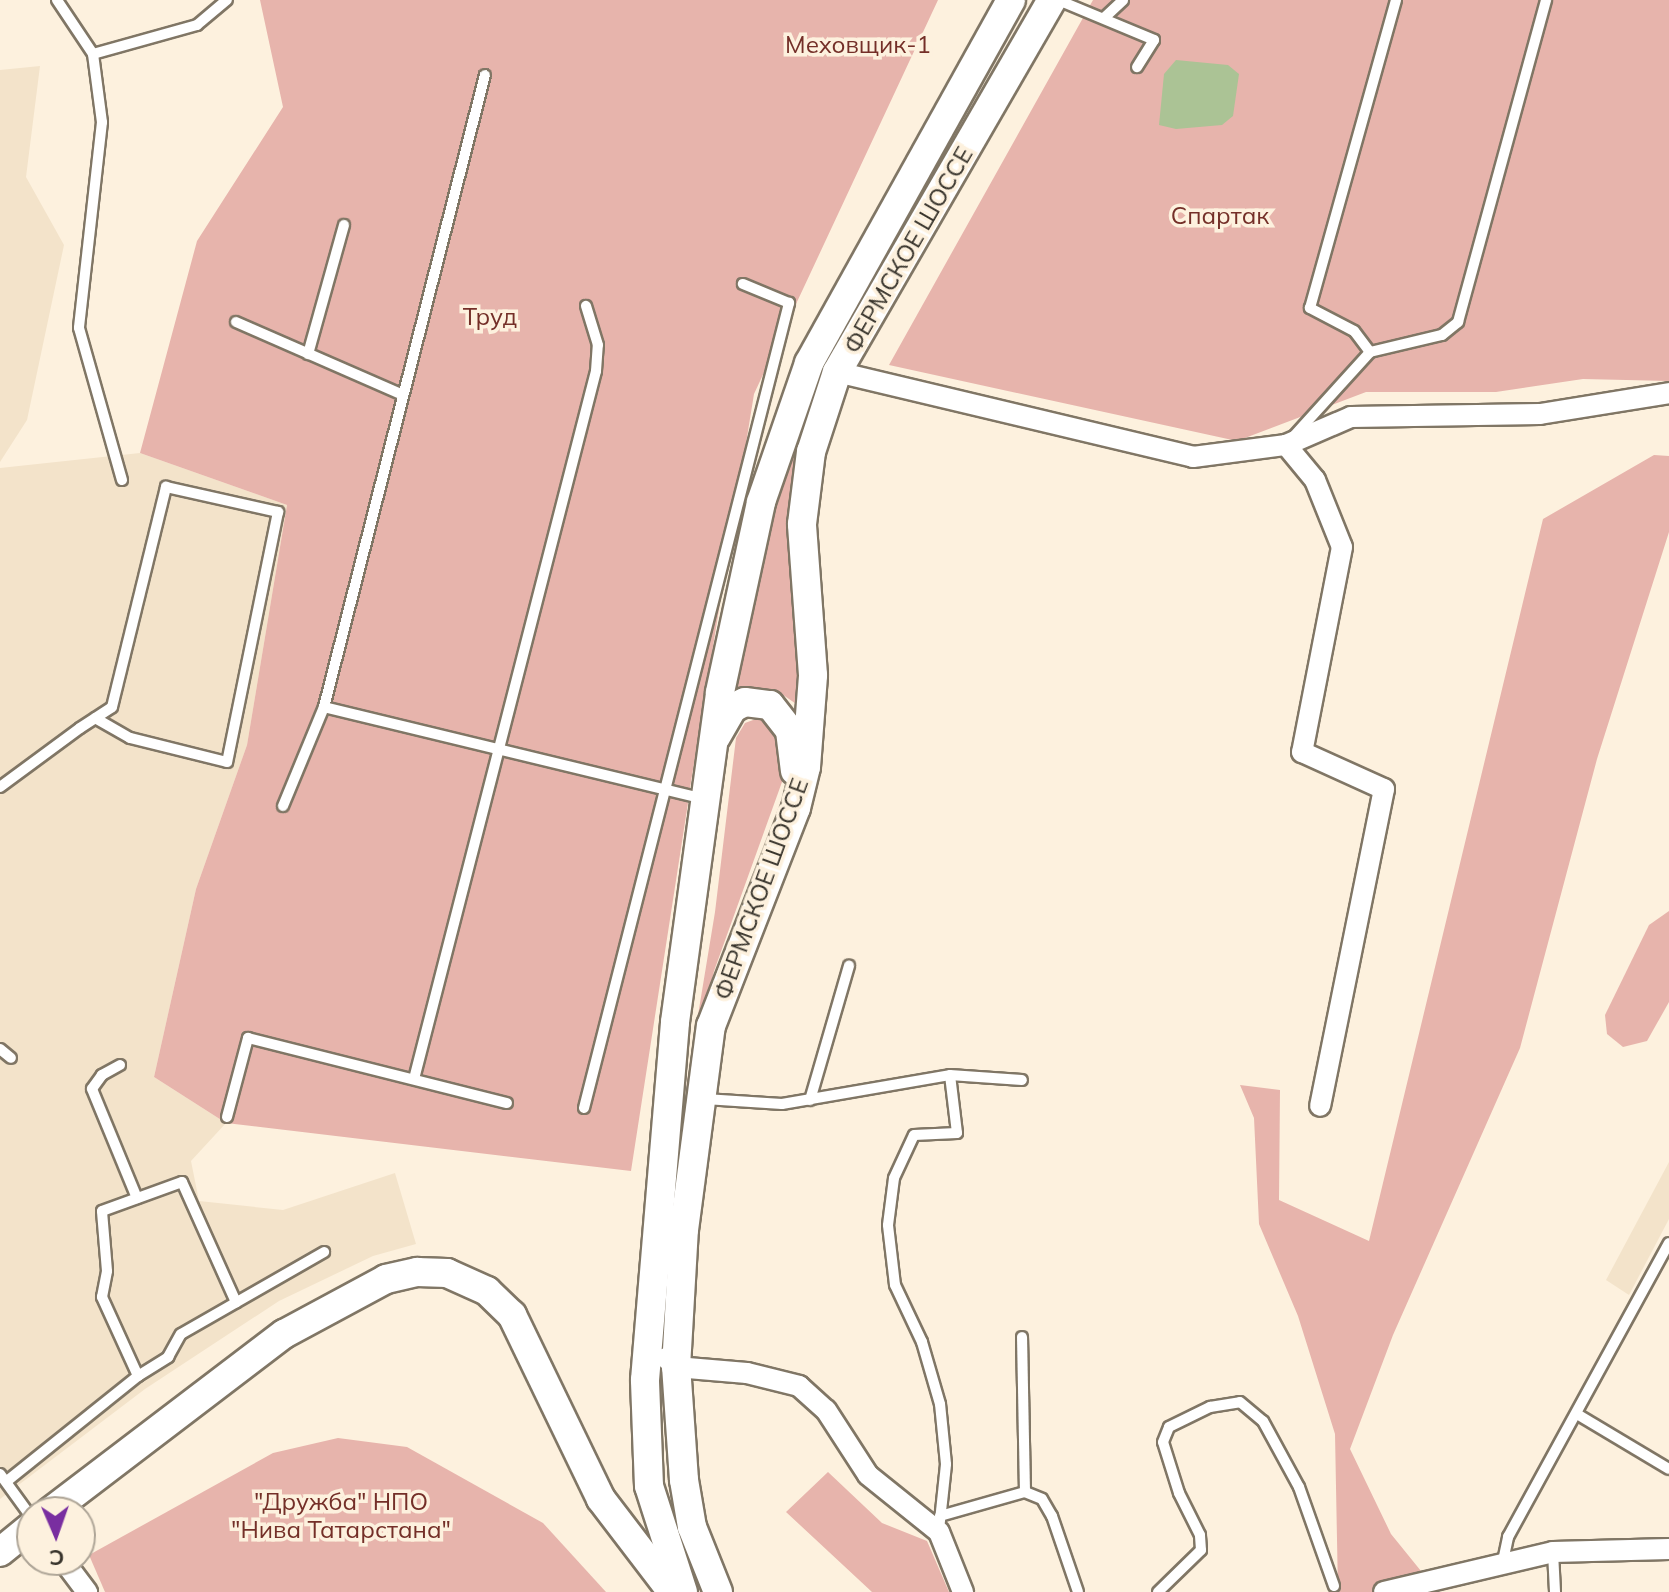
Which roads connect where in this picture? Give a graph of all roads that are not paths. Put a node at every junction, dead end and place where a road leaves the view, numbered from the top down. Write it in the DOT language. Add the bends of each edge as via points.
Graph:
graph roads {
  1 [pos="57,0"];
  2 [pos="227,0"];
  3 [pos="1011,0"];
  4 [pos="1055,0"];
  5 [pos="1123,0"];
  6 [pos="1396,0"];
  7 [pos="1546,0"];
  8 [pos="1104,18"];
  9 [pos="93,54"];
  10 [pos="1137,67"];
  11 [pos="485,75"];
  12 [pos="344,225"];
  13 [pos="743,284"];
  14 [pos="586,306"];
  15 [pos="236,322"];
  16 [pos="1370,352"];
  17 [pos="308,354"];
  18 [pos="809,363"];
  19 [pos="837,372"];
  20 [pos="1669,393"];
  21 [pos="403,395"];
  22 [pos="1286,445"];
  23 [pos="122,480"];
  24 [pos="324,707"];
  25 [pos="95,718"];
  26 [pos="712,745"];
  27 [pos="498,749"];
  28 [pos="0,787"];
  29 [pos="663,790"];
  30 [pos="705,799"];
  31 [pos="283,806"];
  32 [pos="796,808"];
  33 [pos="849,966"];
  34 [pos="0,1049"];
  35 [pos="11,1058"];
  36 [pos="120,1065"];
  37 [pos="950,1075"];
  38 [pos="414,1079"];
  39 [pos="1022,1080"];
  40 [pos="699,1098"];
  41 [pos="810,1100"];
  42 [pos="507,1103"];
  43 [pos="1320,1106"];
  44 [pos="584,1108"];
  45 [pos="227,1117"];
  46 [pos="137,1198"];
  47 [pos="1669,1243"];
  48 [pos="324,1252"];
  49 [pos="236,1302"];
  50 [pos="649,1317"];
  51 [pos="1022,1337"];
  52 [pos="676,1367"];
  53 [pos="138,1376"];
  54 [pos="1577,1414"];
  55 [pos="644,1434"];
  56 [pos="1669,1469"];
  57 [pos="3,1478"];
  58 [pos="592,1481"];
  59 [pos="1025,1492"];
  60 [pos="16,1496"];
  61 [pos="71,1496"];
  62 [pos="940,1524"];
  63 [pos="16,1539"];
  64 [pos="1669,1549"];
  65 [pos="0,1552"];
  66 [pos="1553,1552"];
  67 [pos="1503,1561"];
  68 [pos="1334,1586"];
  69 [pos="672,1592"];
  70 [pos="683,1592"];
  71 [pos="718,1592"];
  72 [pos="963,1592"];
  73 [pos="1078,1592"];
  74 [pos="1158,1592"];
  75 [pos="1384,1592"];
  76 [pos="1555,1592"];
  1 -- 9 [label="lane"];
  2 -- 9 [label="lane" via="197,25"];
  3 -- 18 [label="main road, ФЕРМСКОЕ ШОССЕ"];
  4 -- 8 [label="lane"];
  4 -- 19 [label="main road, ФЕРМСКОЕ ШОССЕ"];
  5 -- 8 [label="lane"];
  6 -- 16 [label="lane" via="1310,308 1354,331"];
  7 -- 16 [label="lane" via="1458,322 1442,335"];
  8 -- 10 [label="lane" via="1154,40"];
  9 -- 23 [label="lane" via="102,122 79,328"];
  11 -- 21 [label="lane"];
  12 -- 17 [label="lane"];
  13 -- 29 [label="lane" via="789,303 694,687"];
  14 -- 27 [label="lane" via="598,345 596,371"];
  15 -- 17 [label="lane"];
  16 -- 22 [label="lane"];
  17 -- 21 [label="lane"];
  18 -- 19 [label="main road"];
  18 -- 26 [label="main road, ФЕРМСКОЕ ШОССЕ" via="761,502"];
  19 -- 22 [label="street" via="1193,457"];
  19 -- 32 [label="main road, ФЕРМСКОЕ ШОССЕ" via="805,487 803,561 812,728"];
  20 -- 22 [label="street" via="1540,414 1351,417"];
  21 -- 24 [label="lane"];
  22 -- 43 [label="street" via="1315,480 1342,547 1302,752 1384,789"];
  24 -- 27 [label="lane"];
  24 -- 31 [label="lane"];
  25 -- 25 [label="lane" via="130,738 227,762 278,512 166,487 112,707"];
  25 -- 28 [label="lane"];
  26 -- 30 [label="main road, ФЕРМСКОЕ ШОССЕ"];
  26 -- 32 [label="main road" via="733,708 757,701 770,705 790,731"];
  27 -- 29 [label="lane"];
  27 -- 38 [label="lane"];
  29 -- 30 [label="lane"];
  29 -- 44 [label="lane"];
  30 -- 50 [label="main road, ФЕРМСКОЕ ШОССЕ" via="675,1022"];
  32 -- 40 [label="main road, ФЕРМСКОЕ ШОССЕ" via="711,1026"];
  33 -- 41 [label="lane"];
  34 -- 35 [label="lane"];
  36 -- 46 [label="lane" via="102,1075 92,1089"];
  37 -- 39 [label="lane"];
  37 -- 41 [label="lane"];
  37 -- 62 [label="lane" via="957,1133 914,1135 894,1178 888,1225 895,1285 922,1342 940,1404 946,1464"];
  38 -- 42 [label="lane"];
  38 -- 45 [label="lane" via="248,1038"];
  40 -- 41 [label="lane" via="782,1104"];
  40 -- 52 [label="main road, ФЕРМСКОЕ ШОССЕ"];
  46 -- 49 [label="lane" via="182,1182"];
  46 -- 53 [label="lane" via="102,1211 107,1271 102,1297"];
  47 -- 54 [label="lane"];
  48 -- 49 [label="lane"];
  49 -- 53 [label="lane" via="181,1334 168,1357"];
  50 -- 52 [label="street" via="657,1344"];
  50 -- 55 [label="main road, ФЕРМСКОЕ ШОССЕ"];
  51 -- 59 [label="lane"];
  52 -- 62 [label="street" via="747,1373 799,1386 826,1410 868,1475"];
  52 -- 71 [label="main road, ФЕРМСКОЕ ШОССЕ" via="692,1527"];
  53 -- 57 [label="lane"];
  54 -- 56 [label="lane"];
  54 -- 67 [label="lane" via="1508,1537"];
  55 -- 58 [label="main road, ФЕРМСКОЕ ШОССЕ" via="628,1493 615,1497"];
  55 -- 70 [label="main road, ФЕРМСКОЕ ШОССЕ" via="658,1522"];
  57 -- 60 [label="lane"];
  58 -- 61 [label="main road" via="512,1315 467,1279 417,1272 386,1279 284,1334"];
  58 -- 69 [label="main road" via="615,1521"];
  59 -- 62 [label="lane"];
  59 -- 73 [label="lane" via="1042,1499 1052,1516"];
  62 -- 72 [label="street"];
  63 -- 65 [label="main road"];
  64 -- 66 [label="street"];
  66 -- 67 [label="street"];
  66 -- 76 [label="lane"];
  67 -- 75 [label="street"];
  68 -- 74 [label="lane" via="1299,1487 1263,1421 1240,1402 1198,1411 1169,1427 1163,1442 1200,1535 1201,1550"];
}
